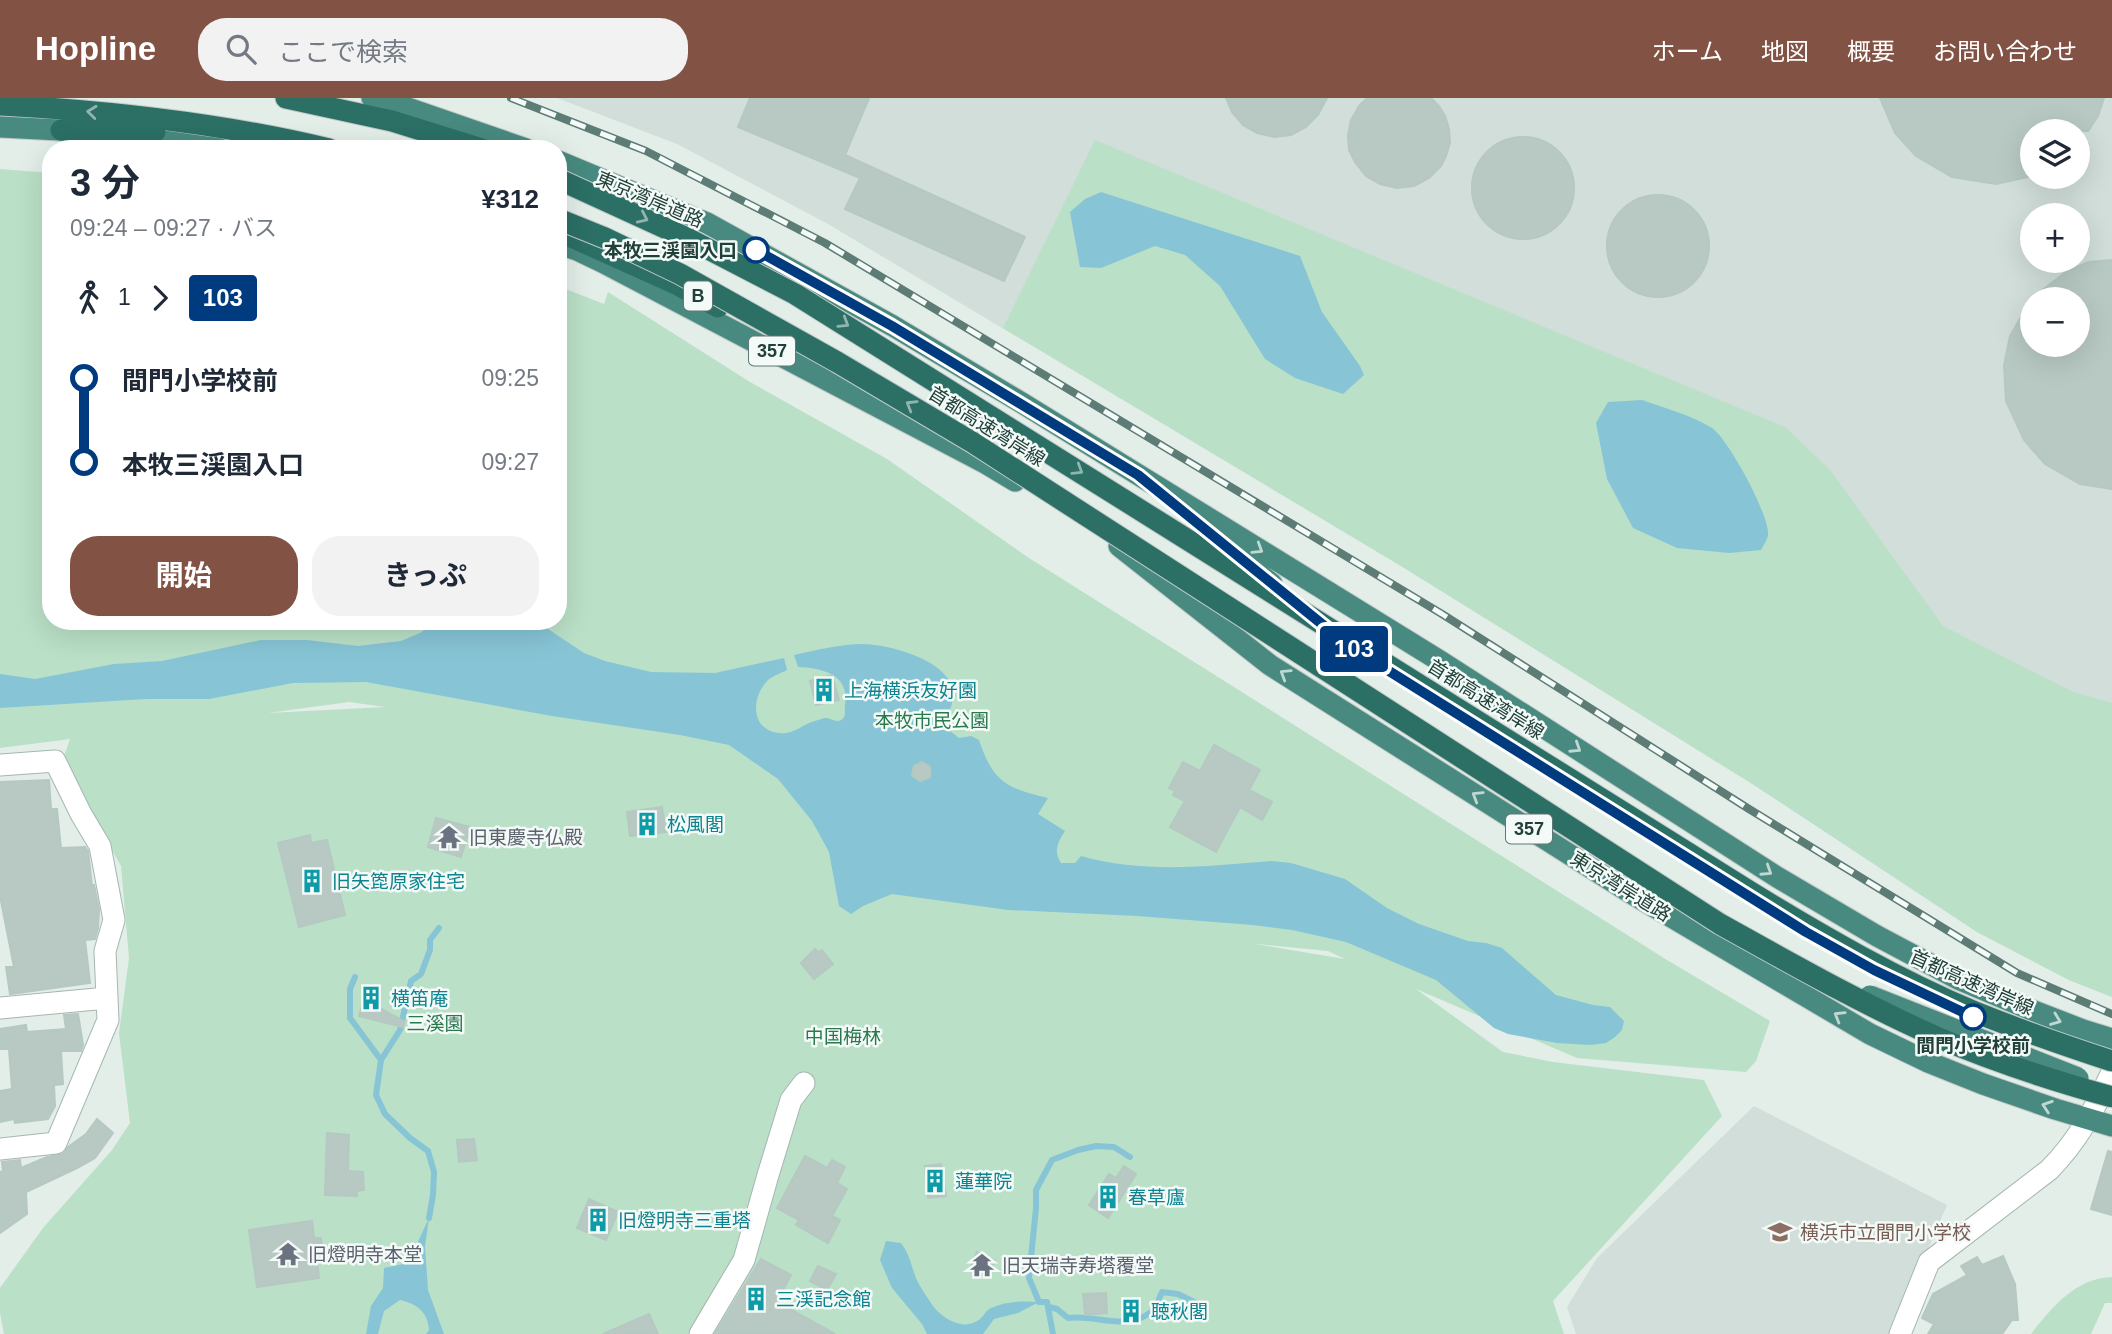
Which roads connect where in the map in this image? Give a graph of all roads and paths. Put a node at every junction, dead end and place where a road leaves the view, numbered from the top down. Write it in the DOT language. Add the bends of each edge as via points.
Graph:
graph roads {
  1 [pos="286,98"];
  2 [pos="332,98"];
  3 [pos="372,98"];
  4 [pos="0,105"];
  5 [pos="392,121"];
  6 [pos="0,127"];
  7 [pos="61,130"];
  8 [pos="164,140"];
  9 [pos="216,140"];
  10 [pos="284,140"];
  11 [pos="453,140"];
  12 [pos="500,140"];
  13 [pos="567,166"];
  14 [pos="567,183"];
  15 [pos="567,223"];
  16 [pos="567,235"];
  17 [pos="567,247"];
  18 [pos="837,362"];
  19 [pos="1138,475"];
  20 [pos="1099,530"];
  21 [pos="0,765"];
  22 [pos="107,998"];
  23 [pos="0,1008"];
  24 [pos="2112,1039"];
  25 [pos="2112,1063"];
  26 [pos="2112,1072"];
  27 [pos="804,1083"];
  28 [pos="2112,1095"];
  29 [pos="2089,1120"];
  30 [pos="2112,1126"];
  31 [pos="0,1149"];
  32 [pos="700,1334"];
  33 [pos="1900,1334"];
  1 -- 5 [label="highway"];
  2 -- 5 [label="highway"];
  3 -- 12 [label="highway"];
  10 -- 4 [label="highway, one-way" via="225,128"];
  5 -- 11 [label="highway"];
  6 -- 7 [label="highway"];
  7 -- 8 [label="highway"];
  7 -- 9 [label="highway" via="145,131"];
  13 -- 19 [label="highway, 東京湾岸道路" via="706,223 892,326"];
  14 -- 25 [label="highway, 首都高速湾岸線 / B, one-way, bridge" via="796,293 1834,942 1974,1011"];
  15 -- 18 [label="highway, 首都高速湾岸線 / B, bridge" via="680,274"];
  16 -- 18 [label="highway, B, bridge" via="678,285 783,342"];
  17 -- 20 [label="highway, 東京湾岸道路 / 357" via="985,463"];
  28 -- 18 [label="highway, 首都高速湾岸線 / B, one-way, bridge" via="1942,1039 1874,1008 1731,930 972,442"];
  19 -- 24 [label="highway, 東京湾岸道路, one-way" via="1877,936 1958,979"];
  19 -- 25 [label="highway, 東京湾岸道路, bridge" via="1349,646 1806,932 1978,1020"];
  20 -- 28 [label="highway, 東京湾岸道路 / 357, bridge" via="1723,917 1848,987"];
  29 -- 20 [label="highway, 東京湾岸道路 / 357, one-way" via="1939,1067 1870,1034 1629,892 1270,665"];
  21 -- 22 [label="street" via="54,761 100,846 114,920 105,951"];
  22 -- 23 [label="street"];
  22 -- 31 [label="street" via="108,1020 56,1143"];
  26 -- 29 [label="street"];
  27 -- 32 [label="street" via="791,1100 744,1260"];
  29 -- 30 [label="highway, 東京湾岸道路 / 357"];
  29 -- 33 [label="street" via="2049,1170 1930,1262"];
}
